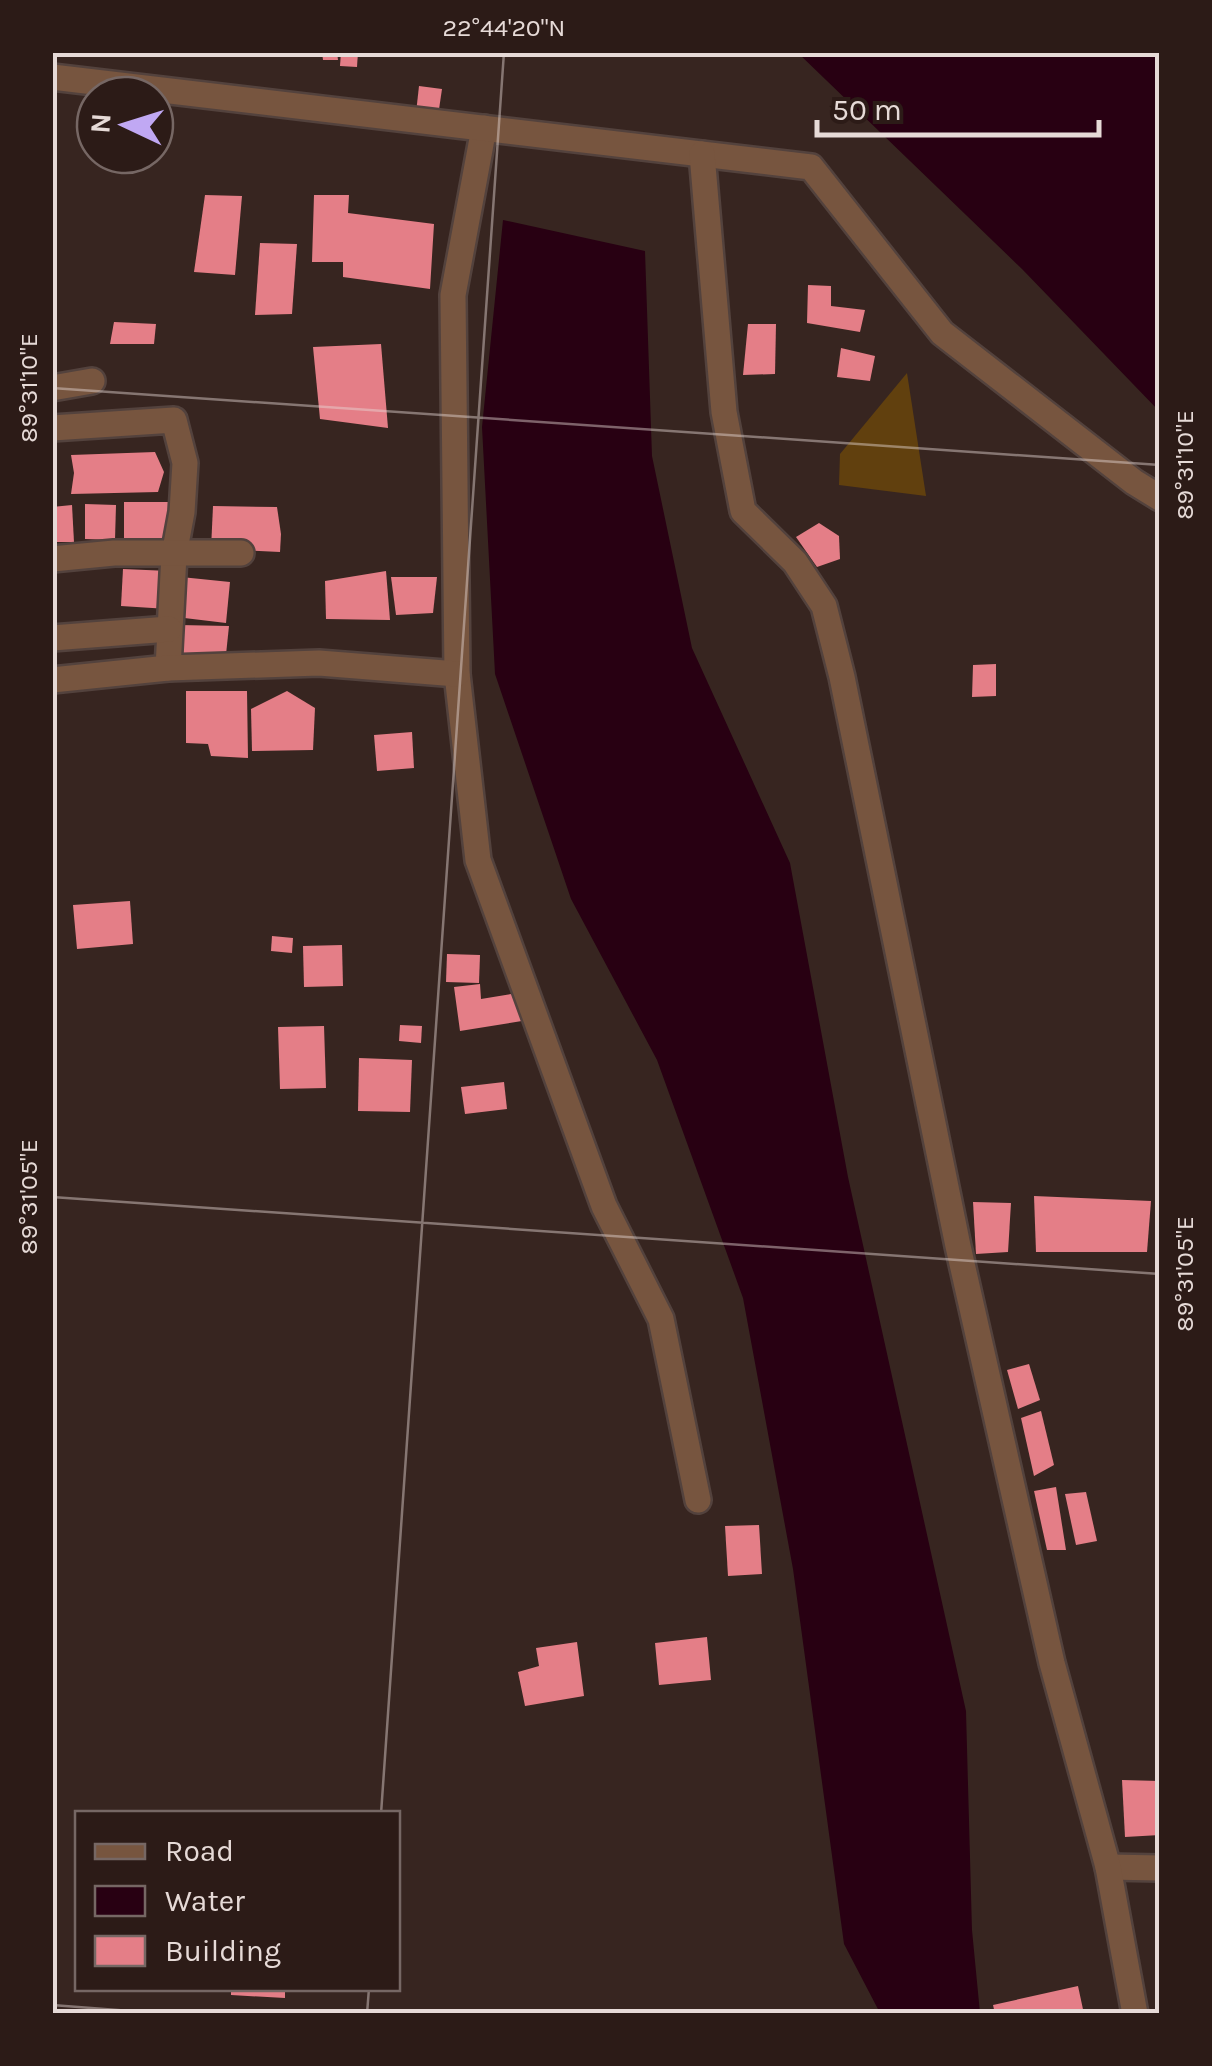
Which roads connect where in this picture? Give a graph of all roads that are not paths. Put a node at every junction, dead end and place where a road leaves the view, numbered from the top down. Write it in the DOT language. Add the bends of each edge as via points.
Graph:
graph roads {
  1 [pos="52,77"];
  2 [pos="484,128"];
  3 [pos="702,154"];
  4 [pos="92,381"];
  5 [pos="52,388"];
  6 [pos="52,428"];
  7 [pos="1160,498"];
  8 [pos="241,553"];
  9 [pos="174,555"];
  10 [pos="52,559"];
  11 [pos="169,629"];
  12 [pos="52,638"];
  13 [pos="168,668"];
  14 [pos="458,674"];
  15 [pos="52,680"];
  16 [pos="698,1500"];
  17 [pos="1108,1867"];
  18 [pos="1160,1868"];
  19 [pos="1135,2014"];
  1 -- 2 [label="street"];
  2 -- 3 [label="street"];
  2 -- 14 [label="street" via="453,296"];
  3 -- 7 [label="street" via="810,167 942,333"];
  3 -- 17 [label="street" via="724,412 743,511 795,562 824,606 962,1265 1052,1663"];
  4 -- 5 [label="street"];
  6 -- 9 [label="street" via="174,420 185,463"];
  8 -- 9 [label="street"];
  9 -- 10 [label="street"];
  9 -- 11 [label="street"];
  11 -- 12 [label="street"];
  11 -- 13 [label="street"];
  13 -- 14 [label="street" via="320,663"];
  13 -- 15 [label="street"];
  14 -- 16 [label="street" via="478,860 604,1206 661,1319"];
  17 -- 18 [label="street"];
  17 -- 19 [label="street"];
}
